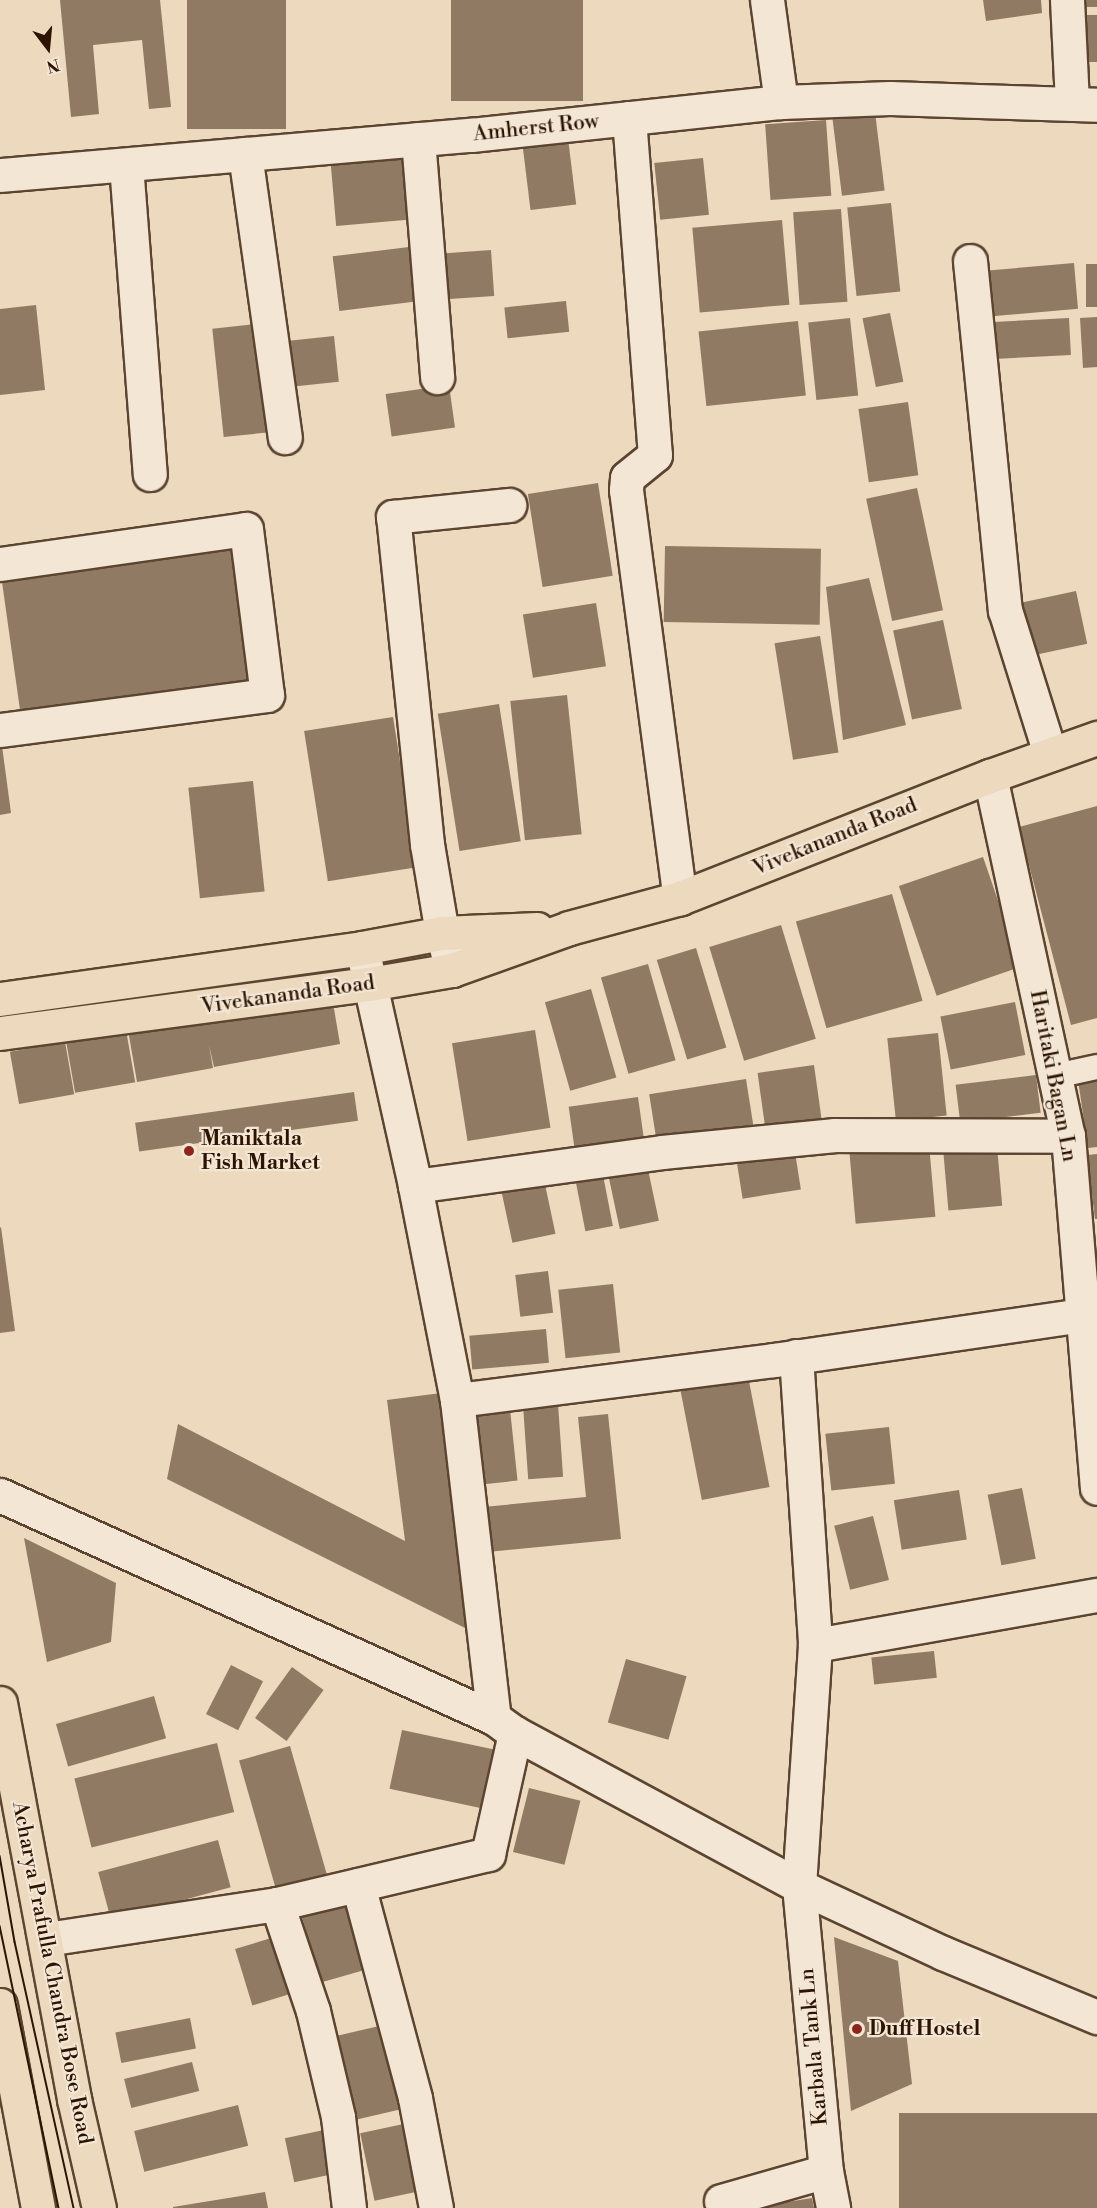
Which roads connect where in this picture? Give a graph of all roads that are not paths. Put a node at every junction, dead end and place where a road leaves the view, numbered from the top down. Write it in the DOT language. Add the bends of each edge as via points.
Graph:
graph roads {
  1 [pos="767,0"];
  2 [pos="1067,0"];
  3 [pos="781,102"];
  4 [pos="1085,105"];
  5 [pos="629,118"];
  6 [pos="418,139"];
  7 [pos="245,154"];
  8 [pos="126,165"];
  9 [pos="0,175"];
  10 [pos="970,261"];
  11 [pos="436,377"];
  12 [pos="285,437"];
  13 [pos="150,474"];
  14 [pos="509,505"];
  15 [pos="0,564"];
  16 [pos="0,730"];
  17 [pos="1097,738"];
  18 [pos="1050,754"];
  19 [pos="990,776"];
  20 [pos="680,898"];
  21 [pos="569,928"];
  22 [pos="442,933"];
  23 [pos="362,948"];
  24 [pos="452,970"];
  25 [pos="369,984"];
  26 [pos="0,999"];
  27 [pos="0,1033"];
  28 [pos="1097,1067"];
  29 [pos="1056,1076"];
  30 [pos="1068,1136"];
  31 [pos="415,1186"];
  32 [pos="1084,1314"];
  33 [pos="796,1356"];
  34 [pos="457,1400"];
  35 [pos="1097,1488"];
  36 [pos="0,1495"];
  37 [pos="1097,1595"];
  38 [pos="815,1645"];
  39 [pos="0,1703"];
  40 [pos="505,1726"];
  41 [pos="358,1885"];
  42 [pos="799,1886"];
  43 [pos="277,1904"];
  44 [pos="46,1939"];
  45 [pos="0,2005"];
  46 [pos="1097,2017"];
  47 [pos="4,2053"];
  48 [pos="826,2171"];
  49 [pos="721,2201"];
  50 [pos="38,2208"];
  51 [pos="99,2208"];
  52 [pos="350,2208"];
  53 [pos="436,2208"];
  54 [pos="833,2208"];
  1 -- 3 [label="street"];
  2 -- 4 [label="street, Amherst Row"];
  3 -- 4 [label="street, Amherst Row" via="890,98"];
  3 -- 5 [label="street, Amherst Row"];
  5 -- 6 [label="street, Amherst Row"];
  5 -- 20 [label="street" via="655,455 627,478 626,490"];
  6 -- 7 [label="street, Amherst Row"];
  6 -- 11 [label="street"];
  7 -- 8 [label="street, Amherst Row"];
  7 -- 12 [label="street"];
  8 -- 9 [label="street, Amherst Row"];
  8 -- 13 [label="street"];
  10 -- 18 [label="street" via="1005,610"];
  14 -- 22 [label="street" via="393,518 427,844"];
  15 -- 16 [label="street" via="246,529 267,695"];
  17 -- 18 [label="main road, Vivekananda Road"];
  18 -- 19 [label="main road, Vivekananda Road"];
  19 -- 20 [label="main road, Vivekananda Road"];
  19 -- 29 [label="street, Haritaki Bagan Ln"];
  20 -- 21 [label="main road, Vivekananda Road"];
  21 -- 22 [label="main road, Vivekananda Road"];
  21 -- 24 [label="main road, Vivekananda Road"];
  22 -- 23 [label="main road, Vivekananda Road"];
  22 -- 24 [label="street"];
  23 -- 25 [label="street"];
  23 -- 26 [label="main road, Vivekananda Road"];
  24 -- 25 [label="main road, Vivekananda Road"];
  25 -- 27 [label="main road, Vivekananda Road"];
  25 -- 31 [label="street"];
  28 -- 29 [label="lane"];
  29 -- 30 [label="street, Haritaki Bagan Ln"];
  30 -- 31 [label="street" via="836,1135 662,1152"];
  30 -- 32 [label="street, Haritaki Bagan Ln"];
  31 -- 34 [label="street"];
  32 -- 33 [label="street"];
  32 -- 35 [label="street, Haritaki Bagan Ln"];
  33 -- 34 [label="street"];
  33 -- 38 [label="street, Karbala Tank Ln"];
  34 -- 40 [label="street"];
  36 -- 40 [label="street"];
  37 -- 38 [label="street"];
  38 -- 42 [label="street, Karbala Tank Ln"];
  39 -- 44 [label="main road, Acharya Prafulla Chandra Bose Road"];
  40 -- 41 [label="street" via="488,1854"];
  40 -- 42 [label="street"];
  41 -- 43 [label="street"];
  41 -- 53 [label="street" via="415,2098"];
  42 -- 46 [label="street" via="943,1953"];
  42 -- 48 [label="street, Karbala Tank Ln"];
  43 -- 44 [label="street"];
  43 -- 52 [label="street" via="316,2022 338,2117"];
  44 -- 51 [label="main road, Acharya Prafulla Chandra Bose Road" via="74,2099"];
  45 -- 47 [label="main road"];
  47 -- 50 [label="main road"];
  48 -- 49 [label="street"];
  48 -- 54 [label="street, Karbala Tank Ln"];
}
